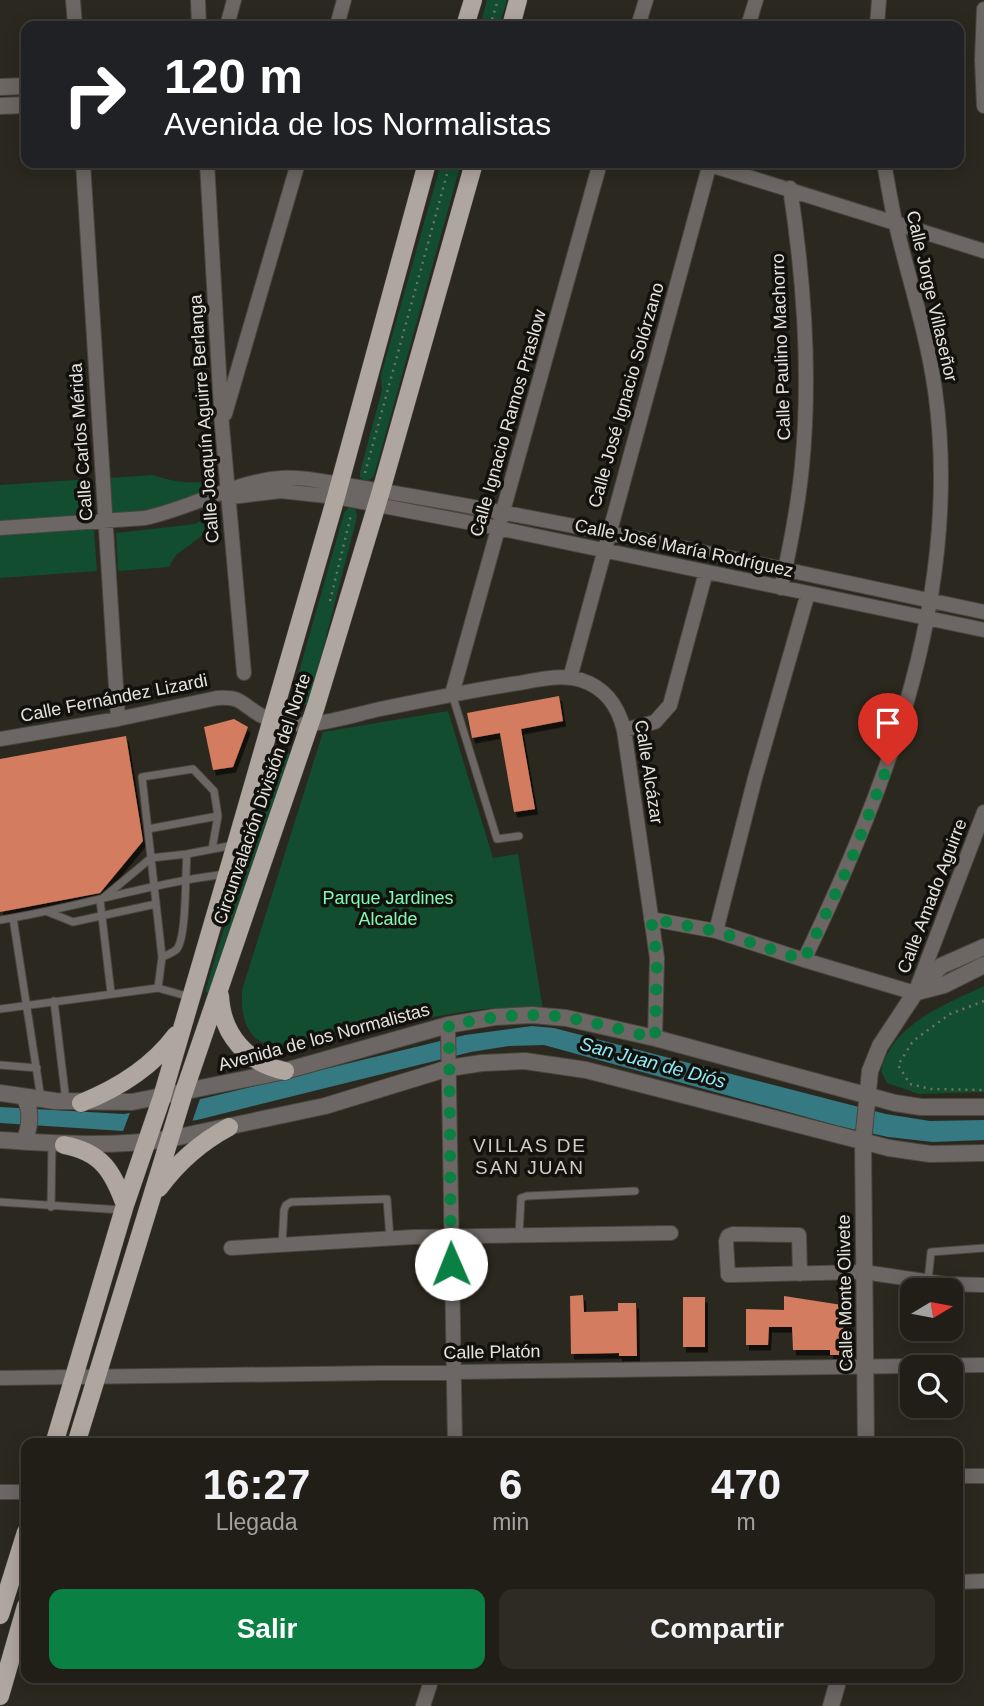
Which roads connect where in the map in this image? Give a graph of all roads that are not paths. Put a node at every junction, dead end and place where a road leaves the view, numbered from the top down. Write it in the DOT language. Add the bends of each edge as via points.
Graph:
graph roads {
  1 [pos="74,0"];
  2 [pos="198,0"];
  3 [pos="234,0"];
  4 [pos="344,0"];
  5 [pos="473,0"];
  6 [pos="518,0"];
  7 [pos="646,0"];
  8 [pos="756,0"];
  9 [pos="878,0"];
  10 [pos="984,9"];
  11 [pos="75,21"];
  12 [pos="199,21"];
  13 [pos="228,21"];
  14 [pos="338,21"];
  15 [pos="467,21"];
  16 [pos="512,21"];
  17 [pos="640,21"];
  18 [pos="750,21"];
  19 [pos="877,21"];
  20 [pos="21,86"];
  21 [pos="0,87"];
  22 [pos="21,105"];
  23 [pos="0,106"];
  24 [pos="984,106"];
  25 [pos="83,168"];
  26 [pos="207,168"];
  27 [pos="297,168"];
  28 [pos="426,168"];
  29 [pos="473,168"];
  30 [pos="599,168"];
  31 [pos="707,168"];
  32 [pos="724,168"];
  33 [pos="885,168"];
  34 [pos="790,188"];
  35 [pos="895,223"];
  36 [pos="984,250"];
  37 [pos="222,425"];
  38 [pos="337,490"];
  39 [pos="227,495"];
  40 [pos="378,498"];
  41 [pos="503,511"];
  42 [pos="106,522"];
  43 [pos="0,528"];
  44 [pos="498,528"];
  45 [pos="608,532"];
  46 [pos="603,550"];
  47 [pos="786,568"];
  48 [pos="706,572"];
  49 [pos="781,588"];
  50 [pos="808,593"];
  51 [pos="930,600"];
  52 [pos="984,611"];
  53 [pos="926,618"];
  54 [pos="984,631"];
  55 [pos="244,673"];
  56 [pos="570,678"];
  57 [pos="452,694"];
  58 [pos="118,719"];
  59 [pos="271,720"];
  60 [pos="310,724"];
  61 [pos="624,730"];
  62 [pos="0,739"];
  63 [pos="984,812"];
  64 [pos="218,816"];
  65 [pos="148,829"];
  66 [pos="519,836"];
  67 [pos="236,844"];
  68 [pos="212,849"];
  69 [pos="187,854"];
  70 [pos="151,858"];
  71 [pos="227,874"];
  72 [pos="184,880"];
  73 [pos="154,888"];
  74 [pos="100,900"];
  75 [pos="156,904"];
  76 [pos="46,911"];
  77 [pos="101,915"];
  78 [pos="13,918"];
  79 [pos="651,919"];
  80 [pos="0,920"];
  81 [pos="716,931"];
  82 [pos="984,947"];
  83 [pos="162,957"];
  84 [pos="804,960"];
  85 [pos="984,965"];
  86 [pos="220,987"];
  87 [pos="158,988"];
  88 [pos="111,993"];
  89 [pos="915,993"];
  90 [pos="191,997"];
  91 [pos="54,1001"];
  92 [pos="26,1005"];
  93 [pos="0,1009"];
  94 [pos="183,1026"];
  95 [pos="448,1028"];
  96 [pos="655,1038"];
  97 [pos="0,1065"];
  98 [pos="449,1065"];
  99 [pos="37,1068"];
  100 [pos="285,1070"];
  101 [pos="0,1093"];
  102 [pos="184,1094"];
  103 [pos="161,1099"];
  104 [pos="866,1099"];
  105 [pos="31,1100"];
  106 [pos="74,1102"];
  107 [pos="984,1107"];
  108 [pos="229,1127"];
  109 [pos="171,1135"];
  110 [pos="26,1138"];
  111 [pos="863,1139"];
  112 [pos="0,1140"];
  113 [pos="147,1140"];
  114 [pos="58,1144"];
  115 [pos="984,1153"];
  116 [pos="635,1191"];
  117 [pos="0,1202"];
  118 [pos="149,1206"];
  119 [pos="51,1207"];
  120 [pos="125,1208"];
  121 [pos="671,1233"];
  122 [pos="519,1235"];
  123 [pos="450,1237"];
  124 [pos="390,1239"];
  125 [pos="282,1244"];
  126 [pos="231,1248"];
  127 [pos="984,1248"];
  128 [pos="864,1272"];
  129 [pos="800,1274"];
  130 [pos="907,1278"];
  131 [pos="928,1278"];
  132 [pos="963,1284"];
  133 [pos="984,1285"];
  134 [pos="984,1365"];
  135 [pos="865,1367"];
  136 [pos="453,1372"];
  137 [pos="97,1376"];
  138 [pos="76,1377"];
  139 [pos="0,1378"];
  140 [pos="56,1438"];
  141 [pos="78,1438"];
  142 [pos="455,1438"];
  143 [pos="866,1438"];
  144 [pos="963,1476"];
  145 [pos="984,1476"];
  146 [pos="0,1492"];
  147 [pos="21,1492"];
  148 [pos="21,1546"];
  149 [pos="984,1581"];
  150 [pos="963,1582"];
  151 [pos="3,1597"];
  152 [pos="0,1615"];
  153 [pos="21,1623"];
  154 [pos="430,1683"];
  155 [pos="838,1683"];
  156 [pos="0,1696"];
  157 [pos="423,1706"];
  158 [pos="831,1706"];
  1 -- 11 [label="street"];
  2 -- 12 [label="street"];
  3 -- 13 [label="street"];
  4 -- 14 [label="street"];
  5 -- 15 [label="main road"];
  6 -- 16 [label="main road"];
  7 -- 17 [label="street"];
  8 -- 18 [label="street"];
  9 -- 19 [label="street"];
  10 -- 24 [label="street"];
  20 -- 21 [label="street"];
  22 -- 23 [label="street"];
  25 -- 42 [label="street, Calle Carlos Mérida"];
  26 -- 37 [label="street, Calle Joaquín Aguirre Berlanga"];
  27 -- 37 [label="street"];
  28 -- 38 [label="main road, Circunvalación División del Norte"];
  29 -- 40 [label="main road, Circunvalación División del Norte"];
  30 -- 41 [label="street, Calle Ignacio Ramos Praslow"];
  31 -- 45 [label="street, Calle José Ignacio Solórzano"];
  32 -- 34 [label="street"];
  33 -- 35 [label="street, Calle Jorge Villaseñor"];
  34 -- 35 [label="street"];
  34 -- 47 [label="street, Calle Paulino Machorro" via="801,275 806,423"];
  35 -- 36 [label="street"];
  35 -- 51 [label="street, Calle Jorge Villaseñor" via="928,351 938,418 940,509"];
  37 -- 39 [label="street, Calle Joaquín Aguirre Berlanga"];
  38 -- 39 [label="street"];
  38 -- 40 [label="street"];
  38 -- 59 [label="main road, Circunvalación División del Norte"];
  39 -- 42 [label="street" via="145,518"];
  39 -- 55 [label="street, Calle Joaquín Aguirre Berlanga"];
  40 -- 41 [label="street, Calle José María Rodríguez"];
  40 -- 44 [label="street, Calle José María Rodríguez"];
  40 -- 60 [label="main road, Circunvalación División del Norte"];
  41 -- 44 [label="street, Calle Ignacio Ramos Praslow"];
  41 -- 45 [label="street, Calle José María Rodríguez"];
  42 -- 43 [label="street"];
  42 -- 58 [label="street, Calle Carlos Mérida"];
  44 -- 46 [label="street, Calle José María Rodríguez"];
  44 -- 57 [label="street, Calle Ignacio Ramos Praslow"];
  45 -- 46 [label="street, Calle José Ignacio Solórzano"];
  45 -- 47 [label="street, Calle José María Rodríguez"];
  46 -- 48 [label="street, Calle José María Rodríguez"];
  46 -- 56 [label="street, Calle José Ignacio Solórzano"];
  47 -- 49 [label="street, Calle Paulino Machorro"];
  47 -- 51 [label="street, Calle José María Rodríguez"];
  48 -- 49 [label="street, Calle José María Rodríguez"];
  48 -- 61 [label="street" via="670,705 655,722"];
  49 -- 50 [label="street, Calle José María Rodríguez"];
  50 -- 53 [label="street, Calle José María Rodríguez"];
  50 -- 81 [label="street"];
  51 -- 52 [label="street, Calle José María Rodríguez"];
  51 -- 53 [label="street, Calle Jorge Villaseñor"];
  53 -- 54 [label="street, Calle José María Rodríguez"];
  53 -- 84 [label="street, Calle Jorge Villaseñor" via="888,765 850,863"];
  56 -- 57 [label="street, Calle Alcázar"];
  56 -- 61 [label="street, Calle Alcázar" via="591,684 610,697"];
  57 -- 60 [label="street, Calle Alcázar"];
  57 -- 66 [label="lane" via="497,839"];
  58 -- 59 [label="street, Calle Fernández Lizardi" via="226,697 243,701"];
  58 -- 62 [label="street, Calle Fernández Lizardi"];
  59 -- 60 [label="street, Calle Alcázar"];
  59 -- 67 [label="main road, Circunvalación División del Norte"];
  60 -- 86 [label="main road, Circunvalación División del Norte"];
  61 -- 79 [label="street, Calle Alcázar"];
  63 -- 89 [label="street, Calle Amado Aguirre"];
  64 -- 65 [label="lane"];
  64 -- 65 [label="lane" via="214,791 193,769 142,777"];
  64 -- 68 [label="lane"];
  65 -- 70 [label="lane"];
  67 -- 68 [label="lane"];
  67 -- 71 [label="main road, Circunvalación División del Norte"];
  68 -- 69 [label="lane"];
  69 -- 70 [label="lane"];
  69 -- 72 [label="lane"];
  70 -- 73 [label="lane"];
  70 -- 74 [label="lane"];
  71 -- 72 [label="lane"];
  71 -- 90 [label="main road, Circunvalación División del Norte"];
  72 -- 73 [label="lane"];
  72 -- 83 [label="lane" via="179,944"];
  73 -- 74 [label="lane"];
  73 -- 75 [label="lane"];
  74 -- 76 [label="lane"];
  74 -- 77 [label="lane"];
  75 -- 77 [label="lane"];
  75 -- 83 [label="lane"];
  76 -- 77 [label="lane" via="73,922"];
  76 -- 78 [label="lane"];
  77 -- 88 [label="lane"];
  78 -- 80 [label="lane"];
  78 -- 92 [label="lane"];
  79 -- 81 [label="street"];
  79 -- 96 [label="street, Calle Alcázar" via="657,958"];
  81 -- 84 [label="street"];
  82 -- 89 [label="street, Calle Monte Olivete" via="942,966"];
  83 -- 87 [label="lane"];
  84 -- 89 [label="street"];
  85 -- 89 [label="street"];
  86 -- 100 [label="main road" via="223,1018 239,1046 265,1065"];
  86 -- 102 [label="main road, Circunvalación División del Norte"];
  87 -- 88 [label="lane"];
  87 -- 90 [label="lane"];
  88 -- 91 [label="lane"];
  89 -- 104 [label="street, Calle Monte Olivete" via="880,1046"];
  90 -- 94 [label="main road, Circunvalación División del Norte"];
  91 -- 92 [label="lane"];
  91 -- 106 [label="lane"];
  92 -- 93 [label="lane"];
  92 -- 99 [label="lane"];
  94 -- 103 [label="main road, Circunvalación División del Norte"];
  94 -- 106 [label="main road" via="134,1076"];
  95 -- 96 [label="street, Avenida de los Normalistas" via="495,1017 532,1015"];
  95 -- 98 [label="street"];
  95 -- 100 [label="street, Avenida de los Normalistas"];
  96 -- 104 [label="street, Avenida de los Normalistas"];
  97 -- 99 [label="lane"];
  98 -- 108 [label="street" via="325,1106"];
  98 -- 111 [label="street" via="525,1061 586,1070"];
  98 -- 123 [label="street"];
  99 -- 105 [label="lane"];
  100 -- 102 [label="street, Avenida de los Normalistas"];
  101 -- 105 [label="street, Avenida de los Normalistas"];
  102 -- 103 [label="street, Avenida de los Normalistas"];
  102 -- 109 [label="main road, Circunvalación División del Norte"];
  103 -- 106 [label="street, Avenida de los Normalistas"];
  103 -- 113 [label="main road, Circunvalación División del Norte"];
  104 -- 107 [label="street, Avenida de los Normalistas" via="921,1107"];
  104 -- 111 [label="street, Calle Monte Olivete"];
  105 -- 106 [label="street, Avenida de los Normalistas"];
  105 -- 110 [label="street"];
  108 -- 109 [label="street"];
  108 -- 118 [label="main road" via="183,1160"];
  109 -- 113 [label="street"];
  109 -- 118 [label="main road, Circunvalación División del Norte"];
  110 -- 112 [label="street"];
  110 -- 114 [label="street"];
  111 -- 115 [label="street" via="930,1154"];
  111 -- 128 [label="street, Calle Monte Olivete"];
  113 -- 114 [label="street"];
  113 -- 120 [label="main road, Circunvalación División del Norte"];
  114 -- 119 [label="lane"];
  114 -- 120 [label="main road" via="85,1150 103,1163 116,1180"];
  116 -- 122 [label="lane" via="527,1196 519,1204"];
  117 -- 119 [label="lane"];
  118 -- 137 [label="main road, Circunvalación División del Norte"];
  119 -- 120 [label="lane"];
  120 -- 138 [label="main road, Circunvalación División del Norte"];
  121 -- 122 [label="street"];
  122 -- 123 [label="street"];
  123 -- 124 [label="street"];
  123 -- 136 [label="street"];
  124 -- 125 [label="street"];
  124 -- 125 [label="lane" via="387,1199 291,1202 284,1209"];
  125 -- 126 [label="street"];
  127 -- 131 [label="lane" via="931,1252"];
  128 -- 129 [label="street"];
  128 -- 130 [label="street"];
  128 -- 135 [label="street, Calle Monte Olivete"];
  129 -- 129 [label="street" via="728,1275 728,1236 799,1235"];
  132 -- 133 [label="street"];
  134 -- 135 [label="street, Calle Platón"];
  135 -- 136 [label="street, Calle Platón"];
  135 -- 143 [label="street, Calle Monte Olivete"];
  136 -- 137 [label="street, Calle Platón"];
  136 -- 142 [label="street"];
  137 -- 138 [label="street, Calle Platón"];
  137 -- 141 [label="main road, Circunvalación División del Norte"];
  138 -- 139 [label="street, Calle Platón"];
  138 -- 140 [label="main road, Circunvalación División del Norte"];
  144 -- 145 [label="street"];
  146 -- 147 [label="street"];
  148 -- 151 [label="main road"];
  149 -- 150 [label="street"];
  151 -- 152 [label="main road"];
  153 -- 156 [label="main road"];
  154 -- 157 [label="street"];
  155 -- 158 [label="street"];
}
